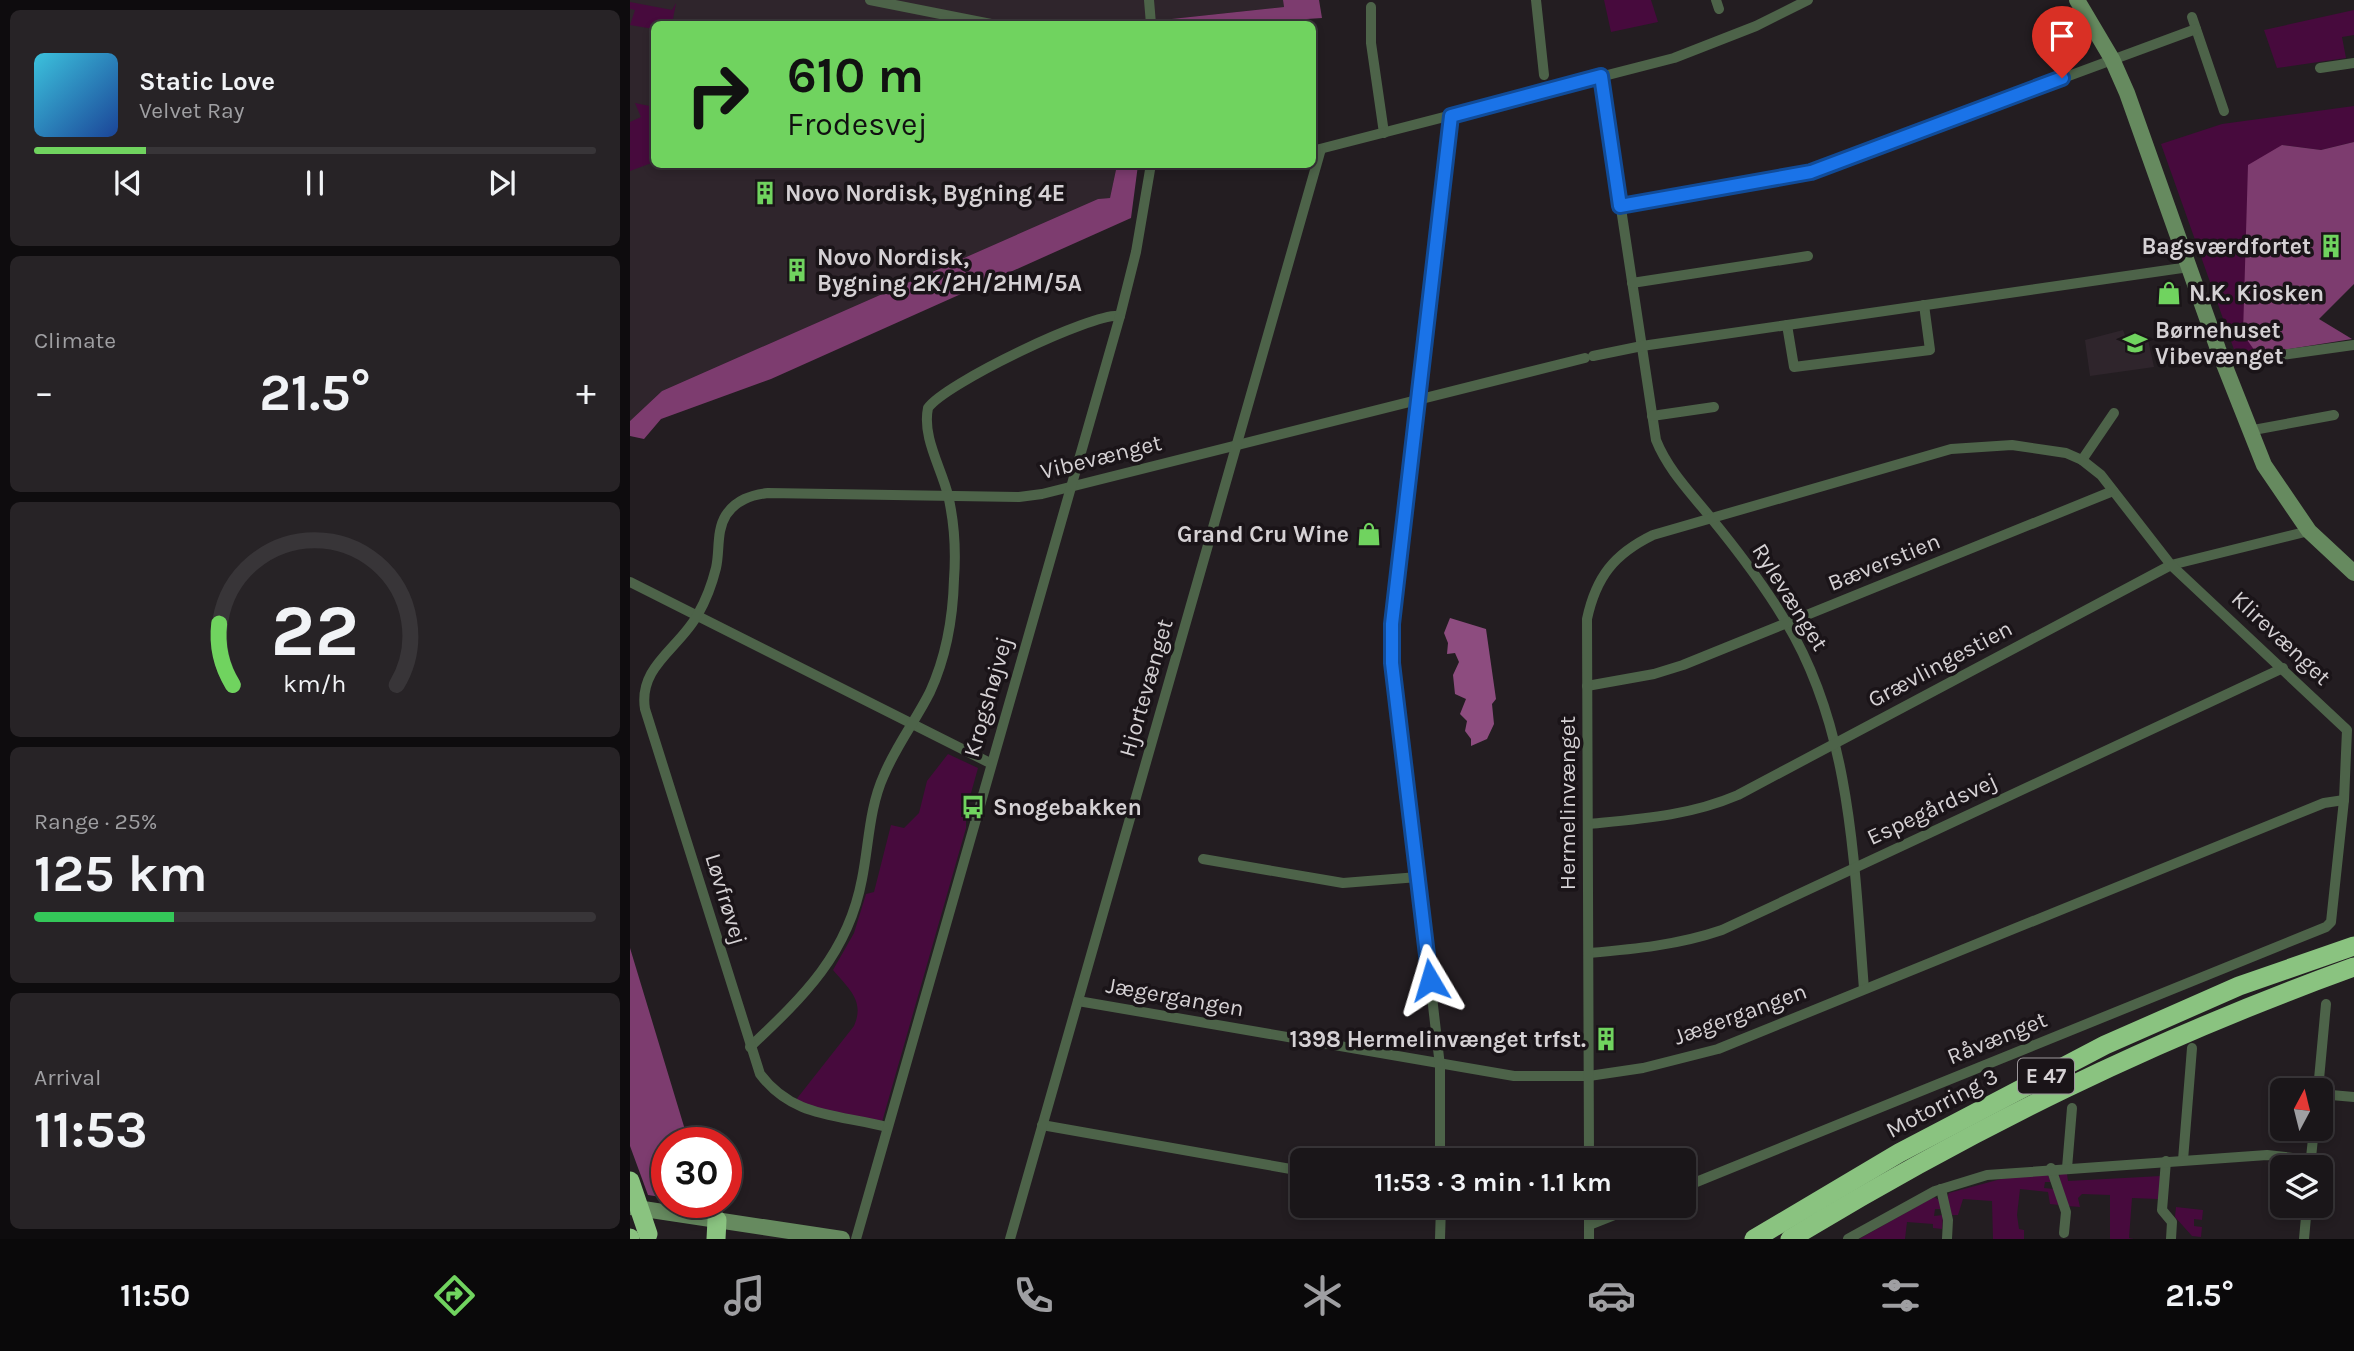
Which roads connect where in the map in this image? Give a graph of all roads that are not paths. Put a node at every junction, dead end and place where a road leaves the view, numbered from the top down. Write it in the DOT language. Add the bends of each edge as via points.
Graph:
graph roads {
  1 [pos="870,0"];
  2 [pos="1149,0"];
  3 [pos="1536,0"];
  4 [pos="1808,0"];
  5 [pos="2077,0"];
  6 [pos="1371,8"];
  7 [pos="2192,17"];
  8 [pos="975,21"];
  9 [pos="1151,21"];
  10 [pos="2196,29"];
  11 [pos="2112,60"];
  12 [pos="2354,63"];
  13 [pos="2320,68"];
  14 [pos="1544,75"];
  15 [pos="1601,76"];
  16 [pos="2224,111"];
  17 [pos="1451,116"];
  18 [pos="1384,133"];
  19 [pos="1317,150"];
  20 [pos="1150,168"];
  21 [pos="1312,168"];
  22 [pos="1620,206"];
  23 [pos="1808,256"];
  24 [pos="2189,267"];
  25 [pos="1632,283"];
  26 [pos="1924,305"];
  27 [pos="1119,316"];
  28 [pos="1787,325"];
  29 [pos="2354,345"];
  30 [pos="1642,346"];
  31 [pos="2223,363"];
  32 [pos="1419,399"];
  33 [pos="1714,407"];
  34 [pos="2114,413"];
  35 [pos="2334,415"];
  36 [pos="1652,416"];
  37 [pos="2248,431"];
  38 [pos="1237,444"];
  39 [pos="2082,460"];
  40 [pos="1071,485"];
  41 [pos="2113,491"];
  42 [pos="948,497"];
  43 [pos="1712,519"];
  44 [pos="2309,531"];
  45 [pos="2171,565"];
  46 [pos="2354,573"];
  47 [pos="630,582"];
  48 [pos="698,615"];
  49 [pos="1788,624"];
  50 [pos="2283,668"];
  51 [pos="1587,685"];
  52 [pos="912,724"];
  53 [pos="1836,743"];
  54 [pos="990,764"];
  55 [pos="2344,800"];
  56 [pos="1588,824"];
  57 [pos="1203,859"];
  58 [pos="1854,869"];
  59 [pos="1418,877"];
  60 [pos="2326,927"];
  61 [pos="2354,946"];
  62 [pos="1589,953"];
  63 [pos="2354,967"];
  64 [pos="1864,989"];
  65 [pos="1078,1001"];
  66 [pos="2326,1004"];
  67 [pos="750,1047"];
  68 [pos="2192,1048"];
  69 [pos="1440,1066"];
  70 [pos="1589,1076"];
  71 [pos="2320,1078"];
  72 [pos="2333,1094"];
  73 [pos="2354,1097"];
  74 [pos="2072,1108"];
  75 [pos="1042,1125"];
  76 [pos="887,1127"];
  77 [pos="1440,1148"];
  78 [pos="1589,1148"];
  79 [pos="2270,1156"];
  80 [pos="2183,1160"];
  81 [pos="2166,1161"];
  82 [pos="2051,1168"];
  83 [pos="2067,1168"];
  84 [pos="1290,1169"];
  85 [pos="630,1181"];
  86 [pos="1696,1182"];
  87 [pos="1941,1189"];
  88 [pos="630,1207"];
  89 [pos="1441,1218"];
  90 [pos="1589,1218"];
  91 [pos="1607,1218"];
  92 [pos="2306,1218"];
  93 [pos="1589,1225"];
  94 [pos="716,1229"];
  95 [pos="2064,1233"];
  96 [pos="639,1238"];
  97 [pos="842,1239"];
  98 [pos="856,1239"];
  99 [pos="1010,1239"];
  100 [pos="1440,1239"];
  101 [pos="1589,1239"];
  102 [pos="1754,1239"];
  103 [pos="1790,1239"];
  104 [pos="1848,1239"];
  105 [pos="1947,1239"];
  106 [pos="2171,1239"];
  107 [pos="2304,1239"];
  1 -- 8 [label="street"];
  2 -- 9 [label="street"];
  3 -- 14 [label="street"];
  4 -- 15 [label="street" via="1684,54"];
  5 -- 11 [label="street"];
  6 -- 18 [label="street" via="1371,43"];
  7 -- 10 [label="street"];
  10 -- 11 [label="street"];
  10 -- 16 [label="street"];
  11 -- 22 [label="street" via="1811,172"];
  11 -- 24 [label="street"];
  12 -- 13 [label="street"];
  15 -- 17 [label="street"];
  15 -- 22 [label="street, Rylevænget"];
  17 -- 18 [label="street"];
  17 -- 32 [label="street"];
  18 -- 19 [label="street"];
  20 -- 27 [label="street, Krogshøjvej"];
  21 -- 38 [label="street, Hjortevænget"];
  22 -- 25 [label="street, Rylevænget"];
  23 -- 25 [label="street"];
  24 -- 26 [label="street, Vibevænget"];
  24 -- 31 [label="street"];
  25 -- 30 [label="street, Rylevænget"];
  26 -- 28 [label="street, Vibevænget"];
  26 -- 28 [label="street" via="1930,350 1794,368"];
  27 -- 40 [label="street, Krogshøjvej"];
  27 -- 42 [label="street" via="1104,316 1023,350 932,402 927,428"];
  28 -- 30 [label="street, Vibevænget"];
  29 -- 31 [label="street"];
  30 -- 32 [label="street, Vibevænget"];
  30 -- 36 [label="street, Rylevænget"];
  31 -- 37 [label="street"];
  32 -- 38 [label="street, Vibevænget"];
  32 -- 59 [label="street" via="1391,642"];
  33 -- 36 [label="street"];
  34 -- 39 [label="street"];
  35 -- 37 [label="street"];
  36 -- 43 [label="street, Rylevænget" via="1662,454"];
  37 -- 44 [label="street" via="2277,487"];
  38 -- 40 [label="street, Vibevænget"];
  38 -- 65 [label="street, Hjortevænget"];
  39 -- 41 [label="street, Klirevænget"];
  39 -- 43 [label="street, Klirevænget" via="2012,444 1951,449"];
  40 -- 42 [label="street, Vibevænget" via="1019,497"];
  40 -- 54 [label="street, Krogshøjvej"];
  41 -- 45 [label="street, Klirevænget"];
  41 -- 49 [label="street, Bæverstien"];
  42 -- 48 [label="street, Vibevænget" via="768,493 748,497 731,509 723,522 716,566"];
  42 -- 52 [label="street" via="955,570 948,638 930,691"];
  43 -- 49 [label="street, Rylevænget"];
  43 -- 51 [label="street, Hermelinvænget" via="1643,540 1604,571 1592,594 1587,619"];
  44 -- 45 [label="street, Grævlingestien"];
  44 -- 46 [label="street"];
  45 -- 50 [label="street, Klirevænget"];
  45 -- 53 [label="street, Grævlingestien"];
  47 -- 48 [label="street"];
  48 -- 52 [label="street"];
  48 -- 67 [label="street, Løvfrøvej" via="651,670 643,697"];
  49 -- 51 [label="street, Bæverstien" via="1654,674"];
  49 -- 53 [label="street, Rylevænget" via="1815,679"];
  50 -- 55 [label="street, Klirevænget" via="2347,730"];
  50 -- 58 [label="street, Espegårdsvej"];
  51 -- 56 [label="street, Hermelinvænget"];
  52 -- 54 [label="street"];
  52 -- 67 [label="street" via="874,802 856,906 836,954 794,1006"];
  53 -- 56 [label="street, Grævlingestien" via="1707,808"];
  53 -- 58 [label="street, Rylevænget"];
  54 -- 76 [label="street, Krogshøjvej"];
  55 -- 60 [label="street, Klirevænget" via="2334,914"];
  55 -- 64 [label="street, Jægergangen" via="2324,803"];
  56 -- 62 [label="street, Hermelinvænget"];
  57 -- 59 [label="street" via="1343,883"];
  58 -- 62 [label="street, Espegårdsvej" via="1689,941"];
  58 -- 64 [label="street, Rylevænget"];
  59 -- 69 [label="street"];
  60 -- 86 [label="street, Råvænget"];
  61 -- 102 [label="highway, Motorring 3 / E 47" via="2239,986 2105,1045 1899,1153"];
  62 -- 70 [label="street, Hermelinvænget"];
  63 -- 103 [label="highway, Motorring 3 / E 47" via="2261,1000 2035,1102 1906,1168"];
  64 -- 70 [label="street, Jægergangen" via="1718,1049"];
  65 -- 69 [label="street, Jægergangen"];
  65 -- 75 [label="street, Hjortevænget"];
  66 -- 71 [label="street"];
  67 -- 76 [label="street, Løvfrøvej" via="760,1074 790,1103"];
  68 -- 80 [label="street"];
  69 -- 70 [label="street, Jægergangen" via="1514,1076"];
  69 -- 77 [label="street"];
  70 -- 78 [label="street, Hermelinvænget"];
  72 -- 73 [label="street"];
  74 -- 83 [label="street"];
  75 -- 84 [label="street"];
  75 -- 99 [label="street, Hjortevænget"];
  76 -- 98 [label="street, Krogshøjvej"];
  79 -- 80 [label="street"];
  80 -- 81 [label="street"];
  81 -- 83 [label="street"];
  81 -- 106 [label="street" via="2162,1210 2172,1222"];
  82 -- 83 [label="street"];
  82 -- 87 [label="street" via="1987,1175"];
  82 -- 95 [label="street" via="2066,1212"];
  85 -- 96 [label="highway, bridge"];
  87 -- 104 [label="street"];
  87 -- 105 [label="street"];
  88 -- 94 [label="street"];
  89 -- 100 [label="street"];
  90 -- 93 [label="street"];
  91 -- 93 [label="street"];
  92 -- 107 [label="street"];
  93 -- 101 [label="street"];
  94 -- 97 [label="street"];
}
